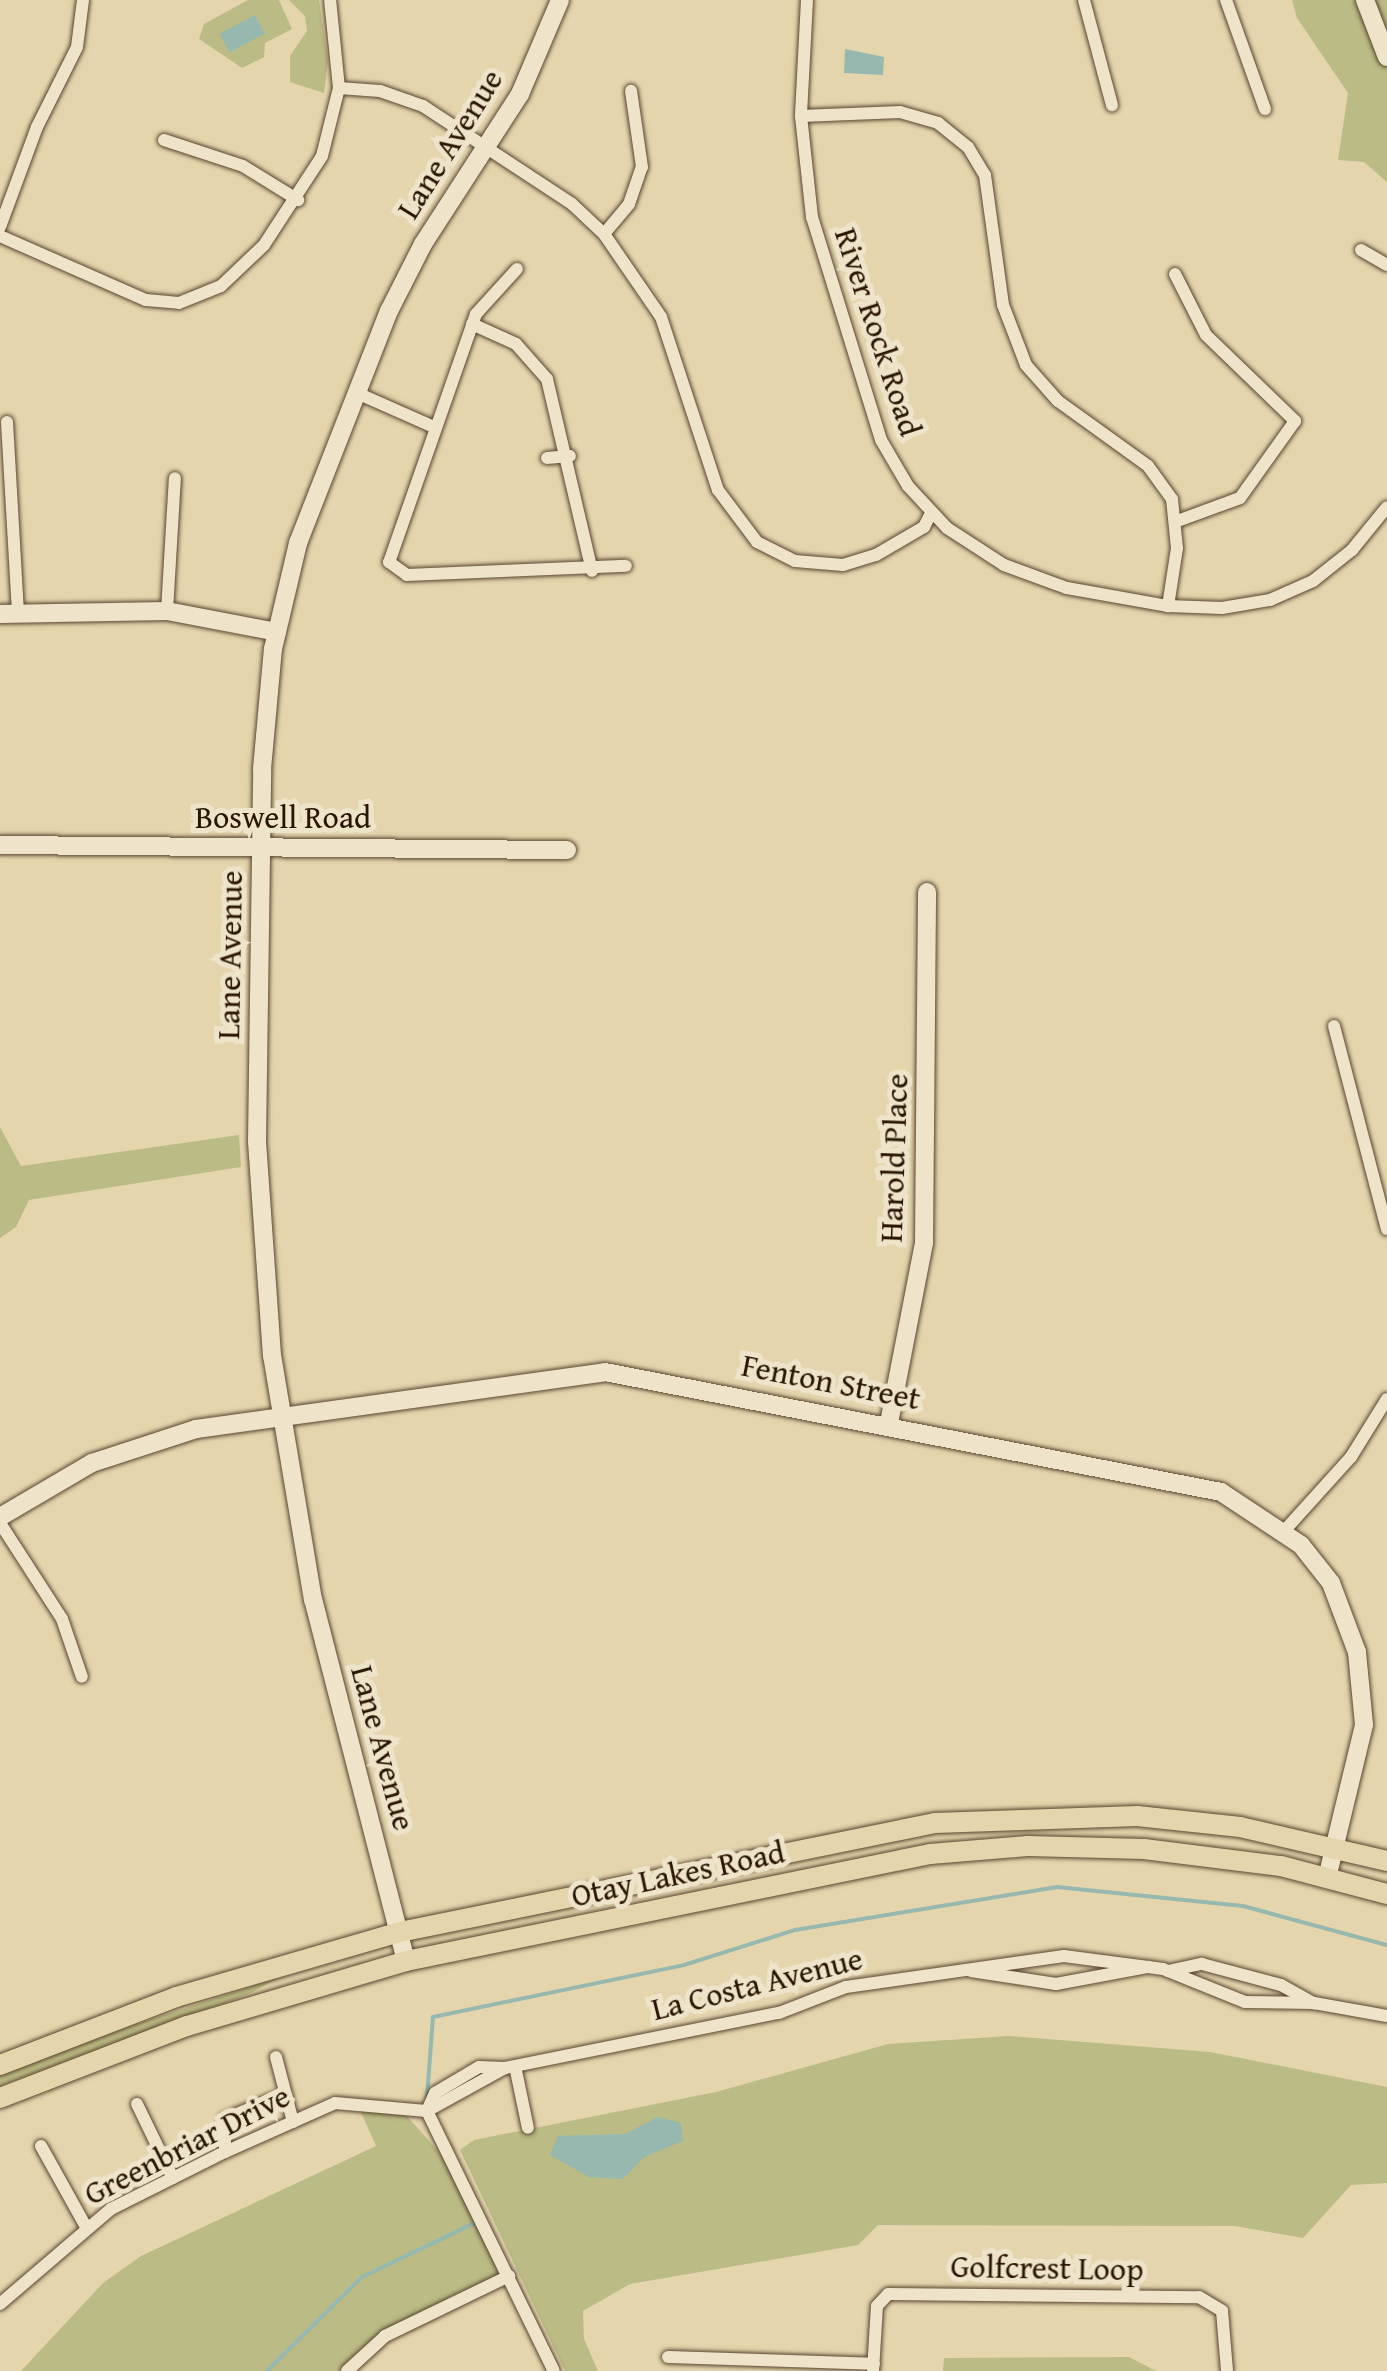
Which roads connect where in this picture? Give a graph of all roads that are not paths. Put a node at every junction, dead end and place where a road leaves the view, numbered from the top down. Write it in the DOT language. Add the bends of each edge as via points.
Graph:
graph roads {
  1 [pos="83,0"];
  2 [pos="331,0"];
  3 [pos="560,0"];
  4 [pos="807,0"];
  5 [pos="1084,0"];
  6 [pos="1226,0"];
  7 [pos="1365,0"];
  8 [pos="1387,57"];
  9 [pos="339,88"];
  10 [pos="631,91"];
  11 [pos="1112,104"];
  12 [pos="1265,109"];
  13 [pos="801,116"];
  14 [pos="164,140"];
  15 [pos="485,148"];
  16 [pos="298,200"];
  17 [pos="0,228"];
  18 [pos="604,234"];
  19 [pos="0,236"];
  20 [pos="1361,250"];
  21 [pos="1387,265"];
  22 [pos="517,269"];
  23 [pos="1175,274"];
  24 [pos="472,324"];
  25 [pos="358,393"];
  26 [pos="8,422"];
  27 [pos="434,427"];
  28 [pos="570,456"];
  29 [pos="547,458"];
  30 [pos="175,478"];
  31 [pos="1387,506"];
  32 [pos="931,513"];
  33 [pos="1177,521"];
  34 [pos="626,566"];
  35 [pos="592,572"];
  36 [pos="1168,606"];
  37 [pos="167,611"];
  38 [pos="9,614"];
  39 [pos="277,632"];
  40 [pos="0,845"];
  41 [pos="261,846"];
  42 [pos="567,850"];
  43 [pos="926,892"];
  44 [pos="1334,1026"];
  45 [pos="1387,1229"];
  46 [pos="1387,1399"];
  47 [pos="281,1416"];
  48 [pos="889,1423"];
  49 [pos="0,1520"];
  50 [pos="1285,1530"];
  51 [pos="82,1677"];
  52 [pos="1337,1846"];
  53 [pos="1387,1861"];
  54 [pos="1327,1878"];
  55 [pos="1387,1894"];
  56 [pos="400,1932"];
  57 [pos="406,1961"];
  58 [pos="1152,1966"];
  59 [pos="964,1969"];
  60 [pos="1168,1970"];
  61 [pos="1314,2003"];
  62 [pos="1387,2016"];
  63 [pos="276,2057"];
  64 [pos="0,2065"];
  65 [pos="510,2067"];
  66 [pos="283,2095"];
  67 [pos="0,2098"];
  68 [pos="137,2104"];
  69 [pos="426,2110"];
  70 [pos="294,2122"];
  71 [pos="528,2128"];
  72 [pos="41,2146"];
  73 [pos="225,2152"];
  74 [pos="173,2178"];
  75 [pos="86,2227"];
  76 [pos="509,2276"];
  77 [pos="0,2303"];
  78 [pos="668,2357"];
  79 [pos="874,2368"];
  80 [pos="347,2371"];
  81 [pos="554,2371"];
  82 [pos="1226,2371"];
  1 -- 17 [label="street" via="77,47 37,128"];
  2 -- 9 [label="street"];
  3 -- 15 [label="street, Lane Avenue" via="520,94"];
  4 -- 13 [label="street, River Rock Road"];
  5 -- 11 [label="street"];
  6 -- 12 [label="street"];
  7 -- 8 [label="street"];
  9 -- 15 [label="street" via="406,98"];
  9 -- 16 [label="street" via="322,156"];
  10 -- 18 [label="street" via="642,167 629,204"];
  13 -- 32 [label="street, River Rock Road" via="812,218 846,344 886,451"];
  13 -- 33 [label="street" via="900,112 938,123 968,147 988,188 1014,344 1058,401 1156,473"];
  14 -- 16 [label="street" via="243,166"];
  15 -- 18 [label="street" via="572,204"];
  15 -- 25 [label="street, Lane Avenue" via="423,244"];
  16 -- 19 [label="street" via="221,286 179,303 126,294"];
  18 -- 32 [label="street" via="662,317 718,490 747,534 795,561 843,565 876,556 924,527"];
  20 -- 21 [label="street"];
  22 -- 24 [label="street" via="488,295"];
  23 -- 33 [label="street" via="1206,335 1295,421 1240,498"];
  24 -- 27 [label="street"];
  24 -- 28 [label="street" via="516,344 541,368"];
  25 -- 27 [label="street"];
  25 -- 39 [label="street, Lane Avenue" via="287,576"];
  26 -- 38 [label="street"];
  27 -- 35 [label="street" via="389,562 407,576"];
  28 -- 29 [label="street"];
  28 -- 35 [label="street"];
  30 -- 37 [label="street"];
  31 -- 36 [label="street, River Rock Road" via="1340,562 1299,588 1238,607"];
  32 -- 36 [label="street, River Rock Road" via="1020,572"];
  33 -- 36 [label="street"];
  34 -- 35 [label="street"];
  37 -- 38 [label="street"];
  37 -- 39 [label="street"];
  39 -- 41 [label="street, Lane Avenue"];
  40 -- 41 [label="street, Boswell Road"];
  41 -- 42 [label="street, Boswell Road"];
  41 -- 47 [label="street, Lane Avenue" via="259,1197"];
  43 -- 48 [label="street, Harold Place" via="924,1243"];
  44 -- 45 [label="street"];
  46 -- 50 [label="street" via="1351,1457"];
  47 -- 48 [label="street, Fenton Street" via="605,1372"];
  47 -- 49 [label="street, Fenton Street" via="196,1429 131,1448 39,1490"];
  47 -- 56 [label="street, Lane Avenue" via="314,1600"];
  48 -- 50 [label="street, Fenton Street" via="1221,1492"];
  49 -- 51 [label="street" via="62,1620"];
  50 -- 52 [label="street, Fenton Street" via="1331,1583 1362,1670 1364,1726"];
  52 -- 53 [label="main road, Otay Lakes Road"];
  52 -- 54 [label="street, Fenton Street"];
  52 -- 56 [label="main road, Otay Lakes Road" via="1136,1816 935,1824"];
  54 -- 55 [label="main road, Otay Lakes Road"];
  54 -- 57 [label="main road, Otay Lakes Road" via="1144,1849 1028,1846 930,1854"];
  56 -- 57 [label="street, Lane Avenue"];
  56 -- 64 [label="main road, Otay Lakes Road" via="176,1997"];
  57 -- 67 [label="main road, Otay Lakes Road" via="187,2026"];
  58 -- 59 [label="street, La Costa Avenue" via="1064,1956"];
  58 -- 59 [label="street, La Costa Avenue" via="1056,1984"];
  58 -- 60 [label="street, La Costa Avenue"];
  59 -- 65 [label="street, La Costa Avenue" via="846,1987 779,2012"];
  60 -- 61 [label="street, La Costa Avenue" via="1245,2002"];
  60 -- 61 [label="street, La Costa Avenue" via="1202,1964 1297,1990"];
  61 -- 62 [label="street, La Costa Avenue"];
  63 -- 66 [label="street"];
  65 -- 69 [label="street, La Costa Avenue"];
  65 -- 71 [label="street"];
  66 -- 70 [label="street"];
  66 -- 73 [label="street" via="226,2120"];
  68 -- 74 [label="street"];
  69 -- 70 [label="street, Greenbriar Drive" via="335,2103"];
  69 -- 76 [label="street"];
  70 -- 73 [label="street, Greenbriar Drive"];
  72 -- 75 [label="street"];
  73 -- 74 [label="street, Greenbriar Drive"];
  74 -- 75 [label="street, Greenbriar Drive"];
  75 -- 77 [label="street, Greenbriar Drive"];
  76 -- 80 [label="street" via="385,2336"];
  76 -- 81 [label="street"];
  78 -- 79 [label="street"];
  79 -- 82 [label="street, Golfcrest Loop" via="877,2306 888,2294 1199,2297 1222,2311"];
}
